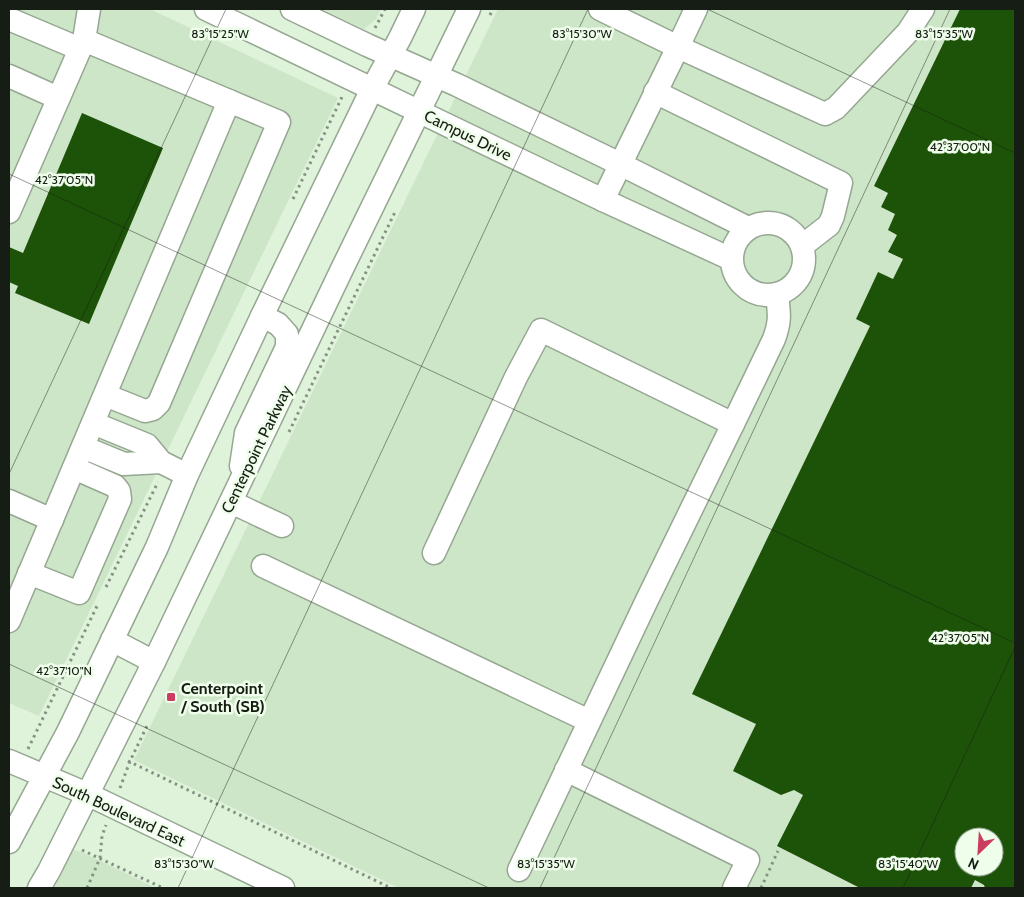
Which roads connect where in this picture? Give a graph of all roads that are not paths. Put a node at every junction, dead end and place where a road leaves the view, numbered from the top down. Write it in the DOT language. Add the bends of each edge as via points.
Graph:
graph roads {
  1 [pos="89,9"];
  2 [pos="206,9"];
  3 [pos="292,9"];
  4 [pos="414,9"];
  5 [pos="469,9"];
  6 [pos="600,9"];
  7 [pos="696,9"];
  8 [pos="923,9"];
  9 [pos="9,19"];
  10 [pos="82,45"];
  11 [pos="678,47"];
  12 [pos="391,55"];
  13 [pos="436,75"];
  14 [pos="9,76"];
  15 [pos="372,89"];
  16 [pos="655,92"];
  17 [pos="58,98"];
  18 [pos="229,101"];
  19 [pos="419,111"];
  20 [pos="620,164"];
  21 [pos="603,200"];
  22 [pos="9,212"];
  23 [pos="748,228"];
  24 [pos="802,246"];
  25 [pos="731,259"];
  26 [pos="777,294"];
  27 [pos="262,316"];
  28 [pos="105,395"];
  29 [pos="93,423"];
  30 [pos="733,424"];
  31 [pos="83,447"];
  32 [pos="161,462"];
  33 [pos="74,468"];
  34 [pos="187,475"];
  35 [pos="235,494"];
  36 [pos="9,501"];
  37 [pos="52,520"];
  38 [pos="282,526"];
  39 [pos="434,553"];
  40 [pos="263,566"];
  41 [pos="30,573"];
  42 [pos="9,621"];
  43 [pos="112,640"];
  44 [pos="154,662"];
  45 [pos="589,721"];
  46 [pos="9,760"];
  47 [pos="566,770"];
  48 [pos="45,776"];
  49 [pos="87,794"];
  50 [pos="9,842"];
  51 [pos="518,870"];
  52 [pos="39,888"];
  53 [pos="283,888"];
  54 [pos="734,888"];
  1 -- 10 [label="street"];
  2 -- 15 [label="street, Campus Drive"];
  3 -- 12 [label="street"];
  4 -- 12 [label="street"];
  5 -- 13 [label="street, Centerpoint Parkway"];
  6 -- 11 [label="street"];
  7 -- 11 [label="street"];
  8 -- 11 [label="street" via="908,32 836,108 825,114"];
  9 -- 10 [label="street"];
  10 -- 17 [label="street"];
  10 -- 18 [label="street"];
  11 -- 16 [label="street"];
  12 -- 13 [label="street"];
  12 -- 15 [label="street"];
  13 -- 19 [label="street, Centerpoint Parkway"];
  13 -- 20 [label="street"];
  14 -- 17 [label="street"];
  15 -- 19 [label="street, Campus Drive"];
  15 -- 27 [label="street"];
  16 -- 20 [label="street"];
  16 -- 24 [label="street" via="841,183 829,225"];
  17 -- 22 [label="street"];
  18 -- 28 [label="street"];
  18 -- 28 [label="street" via="279,122 158,403 144,411"];
  19 -- 21 [label="street, Campus Drive"];
  19 -- 35 [label="street, Centerpoint Parkway"];
  20 -- 21 [label="street"];
  20 -- 23 [label="street"];
  21 -- 25 [label="street, Campus Drive"];
  23 -- 24 [label="street" via="763,223 779,224 793,233"];
  23 -- 25 [label="street" via="736,241"];
  24 -- 26 [label="street" via="802,270 788,288"];
  25 -- 26 [label="street" via="735,275 746,287 760,294"];
  26 -- 30 [label="street" via="779,325"];
  27 -- 34 [label="street"];
  27 -- 35 [label="street" via="278,324 287,334 287,347 246,433"];
  28 -- 29 [label="street"];
  29 -- 31 [label="street"];
  29 -- 32 [label="street" via="147,445"];
  30 -- 39 [label="street" via="541,330"];
  30 -- 45 [label="street"];
  31 -- 32 [label="street" via="124,464"];
  31 -- 33 [label="street"];
  32 -- 34 [label="street"];
  33 -- 37 [label="street"];
  33 -- 41 [label="street" via="115,486 120,498 79,593"];
  34 -- 43 [label="street"];
  35 -- 38 [label="street"];
  35 -- 44 [label="street, Centerpoint Parkway"];
  36 -- 37 [label="street"];
  37 -- 41 [label="street"];
  40 -- 45 [label="street"];
  41 -- 42 [label="street"];
  43 -- 44 [label="street"];
  43 -- 48 [label="street"];
  44 -- 49 [label="street, Centerpoint Parkway"];
  45 -- 47 [label="street"];
  46 -- 48 [label="street, South Boulevard East"];
  47 -- 51 [label="street"];
  47 -- 54 [label="street" via="748,860"];
  48 -- 49 [label="street, South Boulevard East"];
  48 -- 50 [label="street"];
  49 -- 52 [label="street, Centerpoint Parkway"];
  49 -- 53 [label="street, South Boulevard East"];
}
